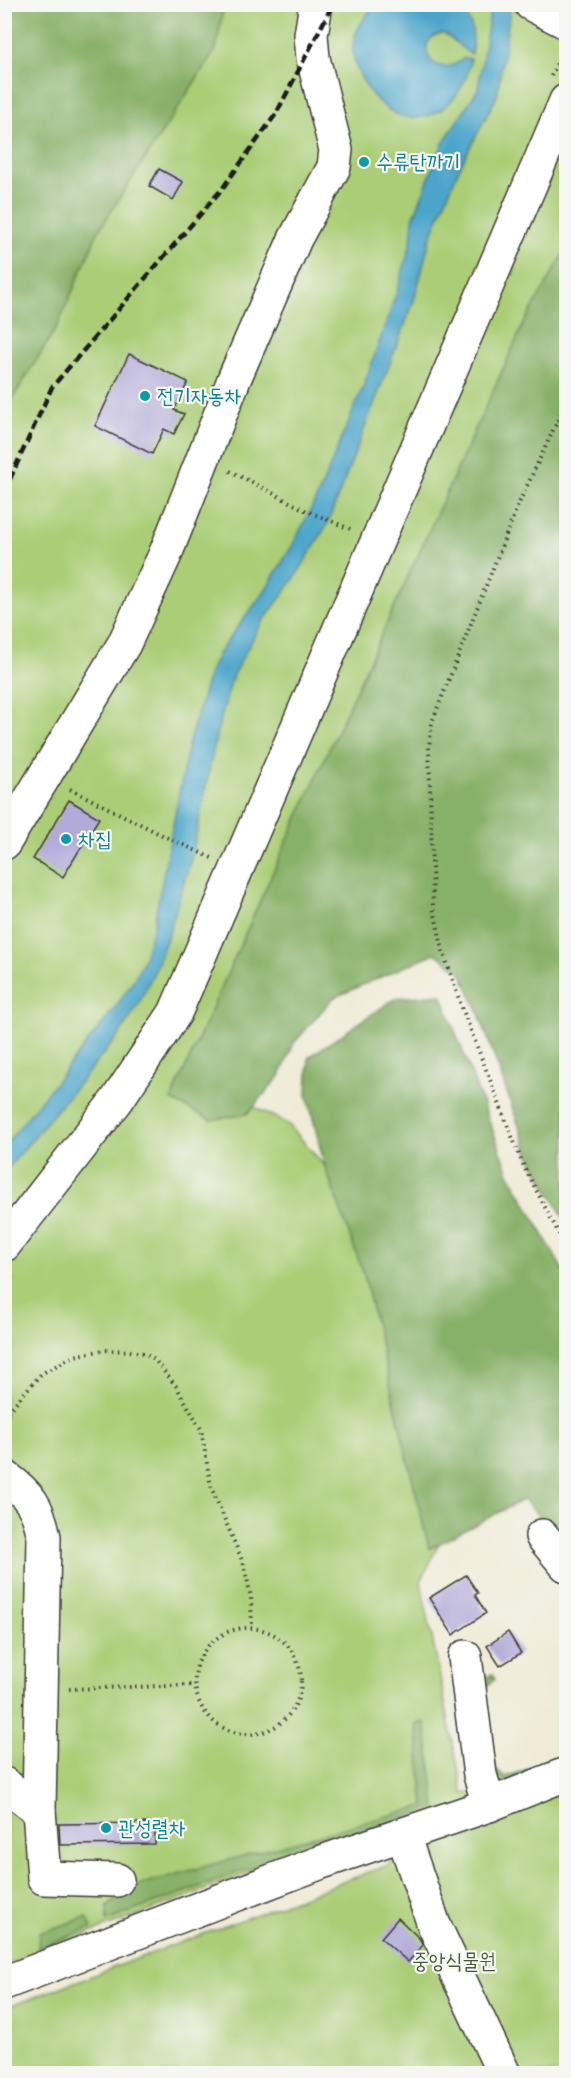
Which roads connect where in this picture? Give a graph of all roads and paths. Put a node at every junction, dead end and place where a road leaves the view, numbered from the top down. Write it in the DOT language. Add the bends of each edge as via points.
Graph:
graph roads {
  1 [pos="316,4"];
  2 [pos="531,4"];
  3 [pos="567,22"];
  4 [pos="567,101"];
  5 [pos="567,403"];
  6 [pos="203,459"];
  7 [pos="356,532"];
  8 [pos="44,775"];
  9 [pos="4,843"];
  10 [pos="215,860"];
  11 [pos="4,1245"];
  12 [pos="567,1247"];
  13 [pos="4,1416"];
  14 [pos="4,1476"];
  15 [pos="542,1536"];
  16 [pos="567,1565"];
  17 [pos="252,1628"];
  18 [pos="465,1657"];
  19 [pos="195,1685"];
  20 [pos="41,1690"];
  21 [pos="567,1774"];
  22 [pos="4,1784"];
  23 [pos="489,1804"];
  24 [pos="39,1810"];
  25 [pos="402,1835"];
  26 [pos="117,1880"];
  27 [pos="4,1983"];
  28 [pos="504,2073"];
  1 -- 6 [label="street" via="311,35 313,58 336,150 334,167 295,239"];
  2 -- 3 [label="street"];
  4 -- 11 [label="street" via="175,1013 117,1100"];
  5 -- 12 [label="path" via="518,505 432,722 429,747 433,906 443,951 524,1167"];
  6 -- 7 [label="path"];
  6 -- 8 [label="street" via="124,644"];
  8 -- 9 [label="street"];
  8 -- 10 [label="path"];
  13 -- 17 [label="path" via="41,1374 74,1356 104,1350 142,1353 154,1359 176,1386 201,1429 211,1487 244,1565"];
  14 -- 20 [label="street" via="33,1503 44,1538"];
  15 -- 16 [label="street"];
  17 -- 19 [label="path" via="229,1631 210,1643 201,1655"];
  17 -- 19 [label="path" via="280,1637 298,1661 301,1691 286,1718 260,1733 230,1731 206,1713"];
  18 -- 23 [label="street" via="480,1775"];
  19 -- 20 [label="path"];
  20 -- 24 [label="street"];
  21 -- 23 [label="street"];
  22 -- 24 [label="street"];
  23 -- 25 [label="street"];
  24 -- 26 [label="street" via="44,1878"];
  25 -- 27 [label="street"];
  25 -- 28 [label="street" via="434,1925"];
}
